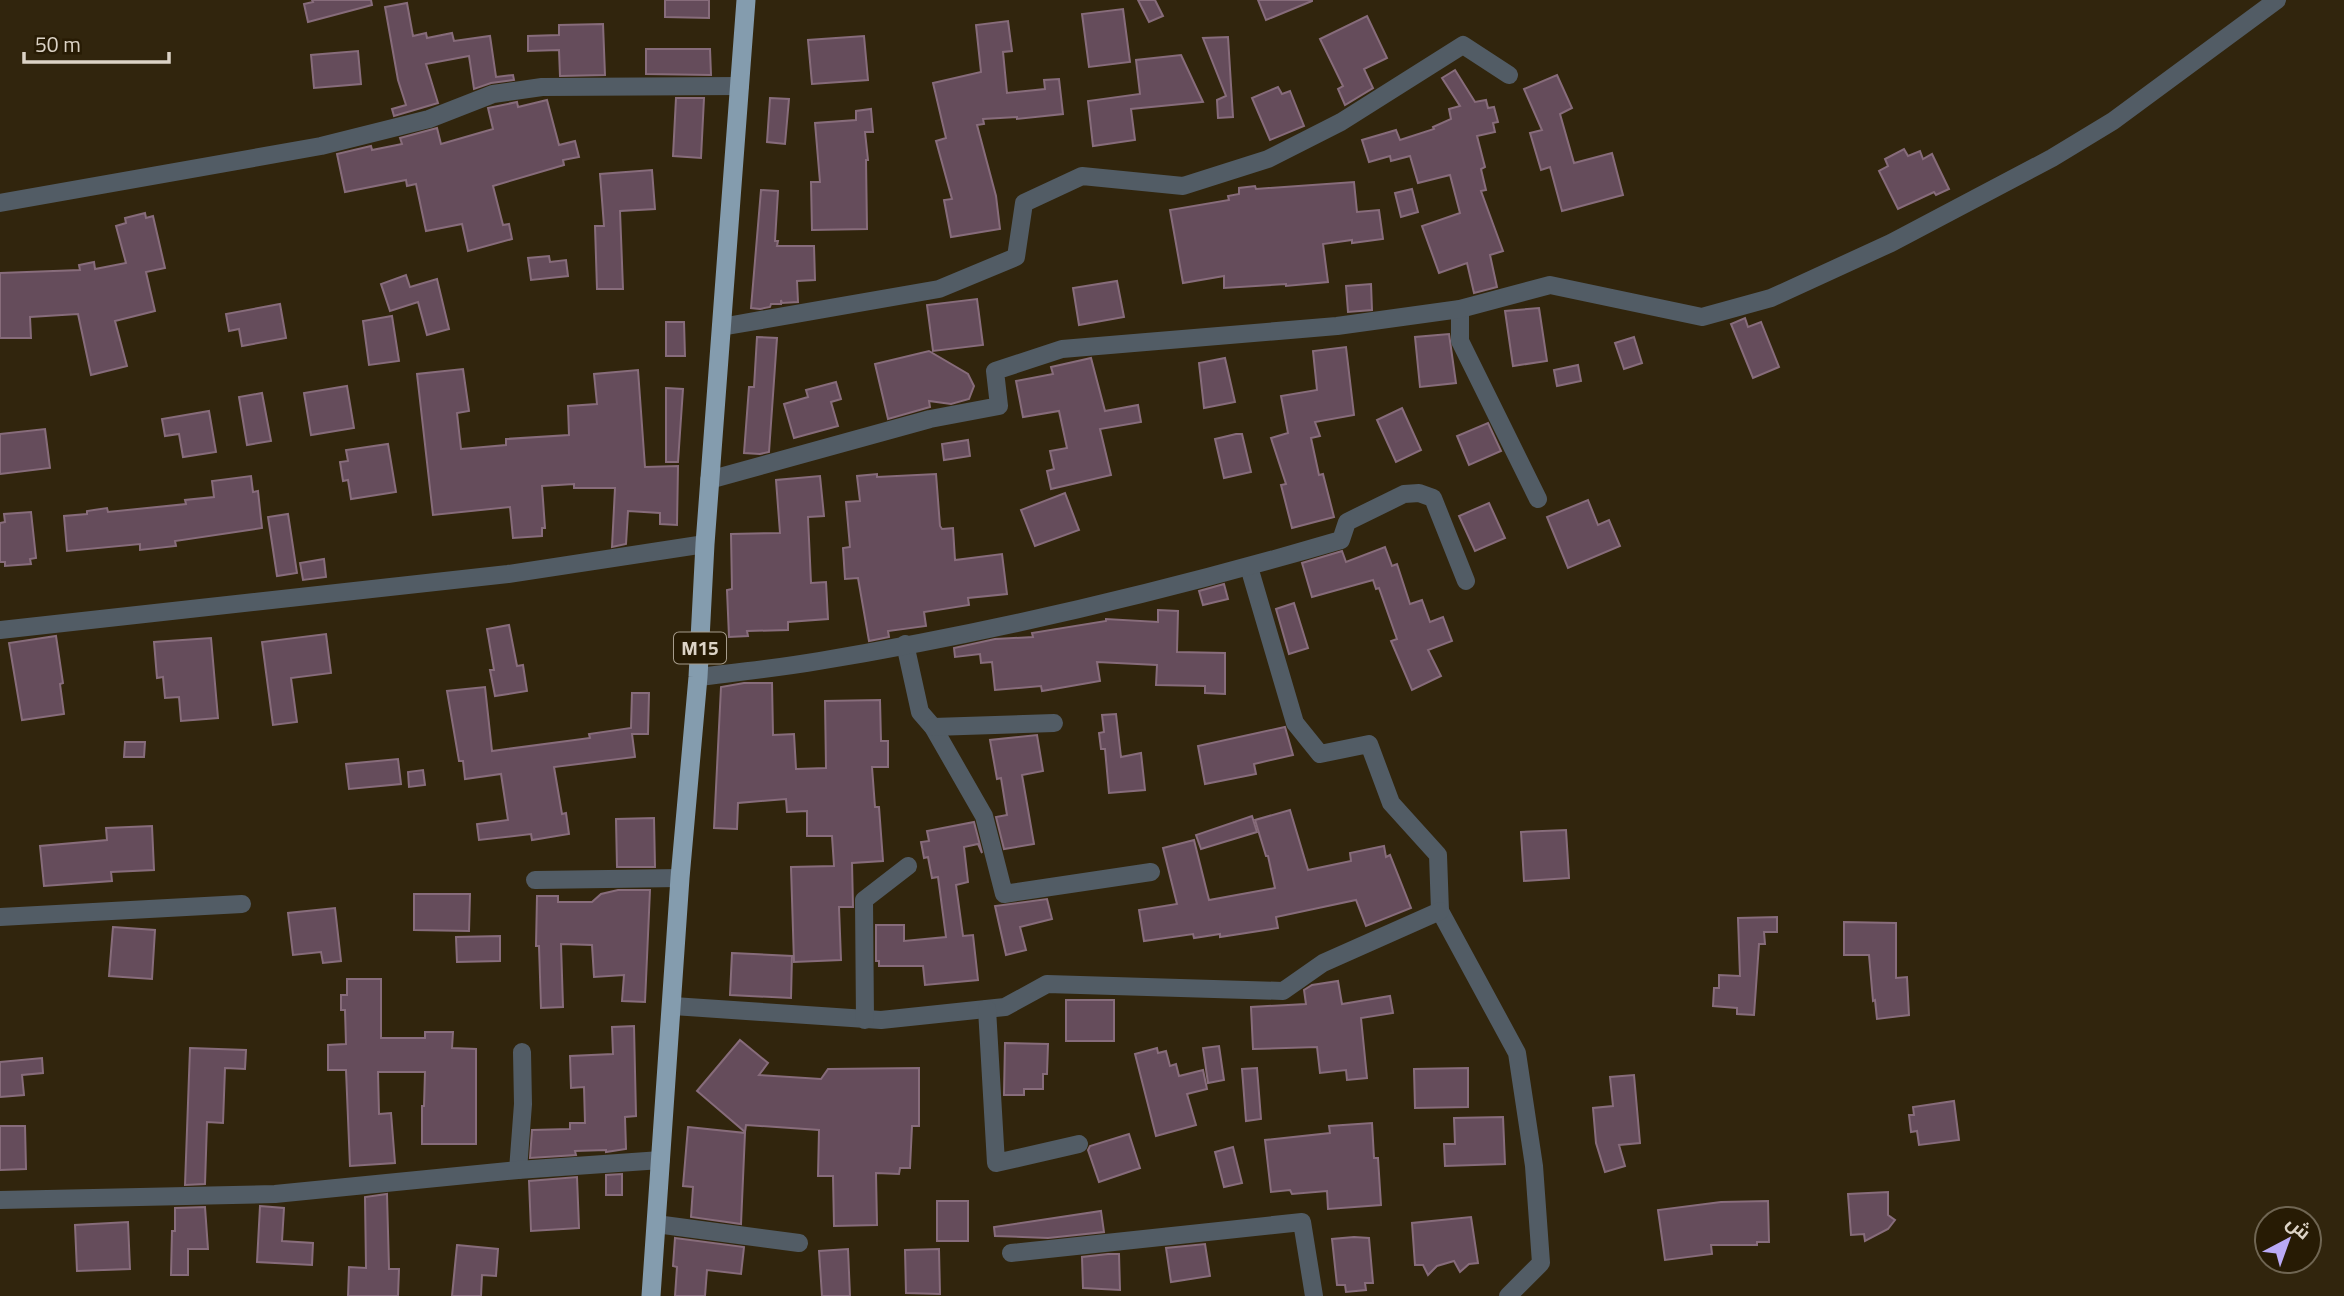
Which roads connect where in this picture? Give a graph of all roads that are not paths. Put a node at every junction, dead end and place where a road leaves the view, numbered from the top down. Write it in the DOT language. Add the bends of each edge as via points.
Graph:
graph roads {
  1 [pos="746,0"];
  2 [pos="2277,0"];
  3 [pos="1509,75"];
  4 [pos="740,86"];
  5 [pos="0,203"];
  6 [pos="1460,309"];
  7 [pos="721,327"];
  8 [pos="709,480"];
  9 [pos="1538,499"];
  10 [pos="705,544"];
  11 [pos="1249,567"];
  12 [pos="1466,581"];
  13 [pos="0,630"];
  14 [pos="905,644"];
  15 [pos="698,677"];
  16 [pos="1054,723"];
  17 [pos="933,727"];
  18 [pos="908,866"];
  19 [pos="1151,872"];
  20 [pos="680,878"];
  21 [pos="535,880"];
  22 [pos="242,904"];
  23 [pos="1440,911"];
  24 [pos="0,917"];
  25 [pos="673,1006"];
  26 [pos="987,1009"];
  27 [pos="865,1020"];
  28 [pos="522,1052"];
  29 [pos="1079,1144"];
  30 [pos="661,1160"];
  31 [pos="519,1170"];
  32 [pos="0,1200"];
  33 [pos="656,1224"];
  34 [pos="799,1243"];
  35 [pos="1011,1253"];
  36 [pos="651,1296"];
  37 [pos="1314,1296"];
  38 [pos="1508,1296"];
  1 -- 4 [label="highway, M15"];
  2 -- 6 [label="street" via="2113,121 2052,158 1891,243 1771,298 1702,317 1550,285"];
  3 -- 7 [label="street" via="1463,45 1341,122 1268,159 1183,186 1082,176 1024,203 1016,257 939,289"];
  4 -- 5 [label="street" via="542,86 493,94 429,119 321,146"];
  4 -- 7 [label="highway, M15"];
  6 -- 8 [label="street" via="1337,326 1062,349 995,371 999,406 930,419"];
  6 -- 9 [label="street" via="1461,341"];
  7 -- 8 [label="highway, M15"];
  8 -- 10 [label="highway, M15"];
  10 -- 13 [label="street" via="495,576"];
  10 -- 15 [label="highway, M15"];
  11 -- 12 [label="street" via="1341,540 1347,522 1404,494 1419,493 1433,498"];
  11 -- 14 [label="street"];
  11 -- 23 [label="street" via="1294,723 1320,754 1369,744 1391,803 1438,855"];
  14 -- 15 [label="street"];
  14 -- 17 [label="street" via="920,712"];
  15 -- 20 [label="highway, M15"];
  16 -- 17 [label="street"];
  17 -- 19 [label="street" via="984,816 1004,894"];
  18 -- 27 [label="street" via="864,900"];
  20 -- 21 [label="street"];
  20 -- 25 [label="highway, M15"];
  22 -- 24 [label="street"];
  23 -- 26 [label="street" via="1324,963 1283,990 1047,984 1005,1007"];
  23 -- 38 [label="street" via="1517,1053 1534,1166 1541,1263"];
  25 -- 27 [label="street"];
  25 -- 30 [label="highway, M15"];
  26 -- 27 [label="street"];
  26 -- 29 [label="street" via="996,1163"];
  28 -- 31 [label="street"];
  30 -- 31 [label="street"];
  30 -- 33 [label="highway, M15"];
  31 -- 32 [label="street" via="275,1194"];
  33 -- 34 [label="street"];
  33 -- 36 [label="highway, M15"];
  35 -- 37 [label="street" via="1302,1222"];
}
